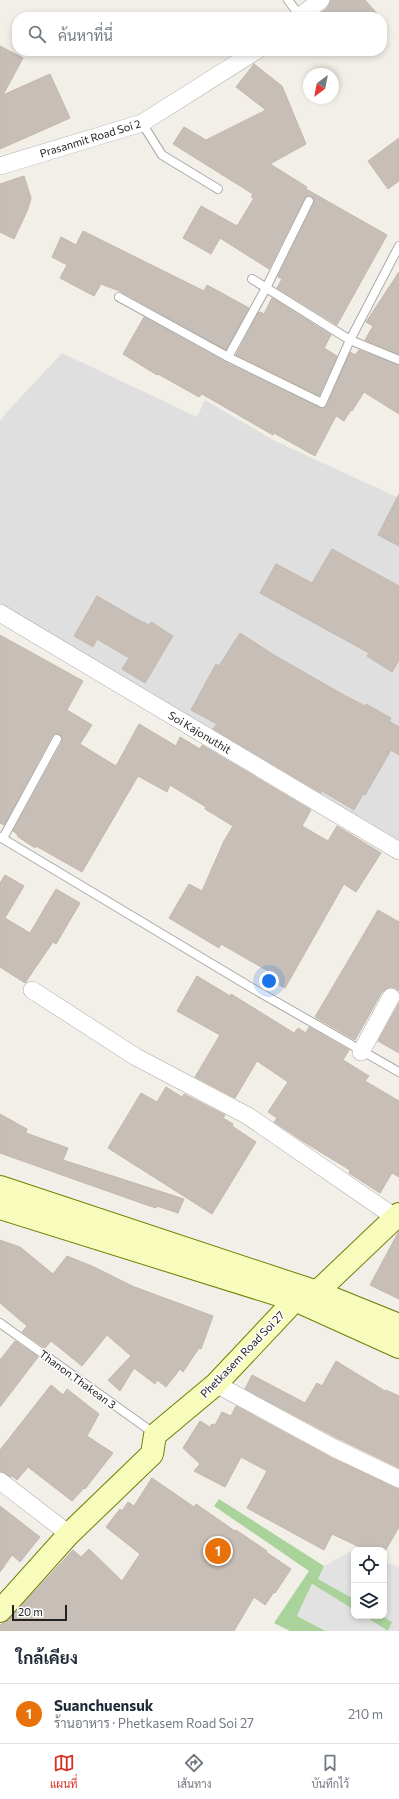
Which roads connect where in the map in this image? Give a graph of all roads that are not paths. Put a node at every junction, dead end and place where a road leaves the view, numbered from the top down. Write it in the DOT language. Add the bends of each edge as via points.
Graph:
graph roads {
  1 [pos="288,0"];
  2 [pos="321,0"];
  3 [pos="296,12"];
  4 [pos="306,12"];
  5 [pos="248,56"];
  6 [pos="142,123"];
  7 [pos="0,166"];
  8 [pos="218,189"];
  9 [pos="309,201"];
  10 [pos="399,246"];
  11 [pos="252,279"];
  12 [pos="266,288"];
  13 [pos="119,297"];
  14 [pos="350,340"];
  15 [pos="228,357"];
  16 [pos="399,360"];
  17 [pos="0,613"];
  18 [pos="57,739"];
  19 [pos="1,837"];
  20 [pos="399,851"];
  21 [pos="32,990"];
  22 [pos="391,997"];
  23 [pos="361,1052"];
  24 [pos="399,1072"];
  25 [pos="0,1187"];
  26 [pos="0,1208"];
  27 [pos="397,1216"];
  28 [pos="317,1292"];
  29 [pos="295,1300"];
  30 [pos="0,1323"];
  31 [pos="399,1325"];
  32 [pos="399,1347"];
  33 [pos="216,1384"];
  34 [pos="155,1435"];
  35 [pos="399,1479"];
  36 [pos="0,1481"];
  37 [pos="69,1534"];
  38 [pos="0,1611"];
  1 -- 3 [label="lane"];
  2 -- 4 [label="street"];
  5 -- 6 [label="street, Prasanmit Road Soi 2"];
  6 -- 7 [label="street, Prasanmit Road Soi 2"];
  6 -- 8 [label="lane" via="162,155"];
  9 -- 12 [label="lane"];
  10 -- 14 [label="lane"];
  11 -- 12 [label="lane"];
  12 -- 14 [label="lane"];
  12 -- 15 [label="lane"];
  13 -- 15 [label="lane"];
  14 -- 15 [label="lane" via="322,403"];
  14 -- 16 [label="lane"];
  17 -- 20 [label="street, Soi Kajonuthit"];
  18 -- 19 [label="lane"];
  19 -- 23 [label="lane"];
  21 -- 27 [label="street" via="136,1057 248,1116"];
  22 -- 23 [label="street"];
  23 -- 24 [label="lane"];
  25 -- 28 [label="main road"];
  26 -- 29 [label="main road"];
  27 -- 28 [label="main road, Phetkasem Road Soi 27"];
  28 -- 29 [label="main road, Phetkasem Road Soi 27"];
  28 -- 31 [label="main road"];
  29 -- 32 [label="main road"];
  29 -- 33 [label="main road, Phetkasem Road Soi 27"];
  30 -- 34 [label="lane, Thanon Thakean 3"];
  33 -- 34 [label="main road, Phetkasem Road Soi 27"];
  33 -- 35 [label="street" via="334,1448"];
  34 -- 37 [label="main road" via="152,1454"];
  36 -- 37 [label="street"];
  37 -- 38 [label="main road"];
}
